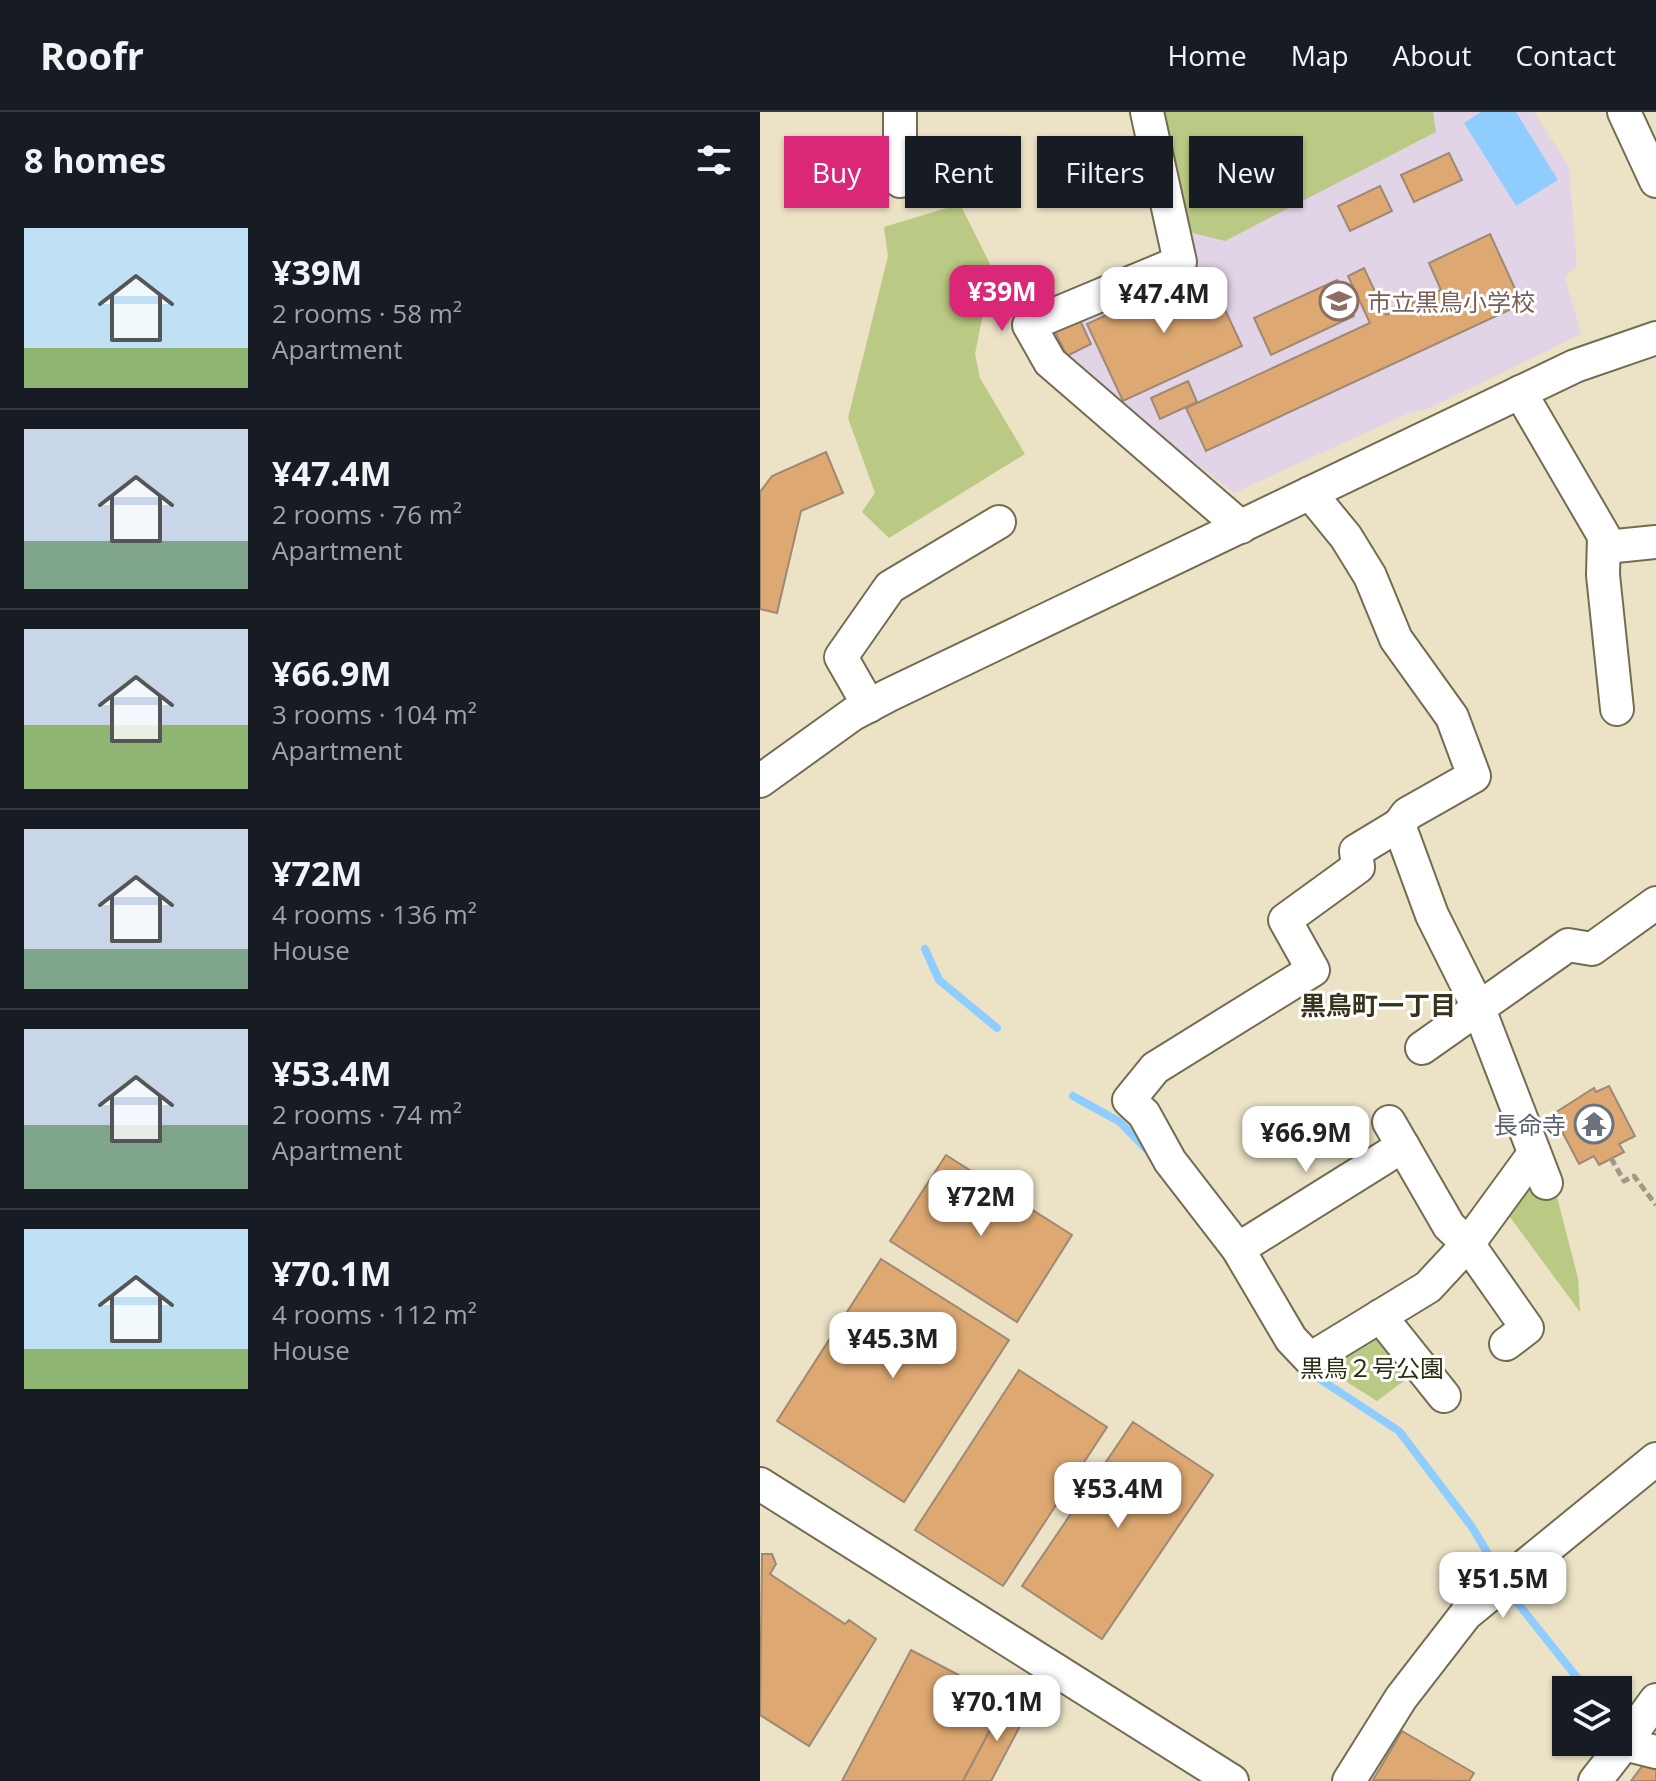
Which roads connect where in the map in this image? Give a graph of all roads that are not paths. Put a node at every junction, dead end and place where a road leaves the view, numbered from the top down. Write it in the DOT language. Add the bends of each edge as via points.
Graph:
graph roads {
  1 [pos="900,112"];
  2 [pos="1147,112"];
  3 [pos="1624,112"];
  4 [pos="900,181"];
  5 [pos="1656,181"];
  6 [pos="1656,338"];
  7 [pos="1520,392"];
  8 [pos="1310,493"];
  9 [pos="980,523"];
  10 [pos="1241,527"];
  11 [pos="1656,542"];
  12 [pos="1606,547"];
  13 [pos="869,706"];
  14 [pos="1617,709"];
  15 [pos="760,781"];
  16 [pos="1399,825"];
  17 [pos="1656,903"];
  18 [pos="1479,1009"];
  19 [pos="1422,1048"];
  20 [pos="1468,1244"];
  21 [pos="1238,1249"];
  22 [pos="1380,1316"];
  23 [pos="1506,1344"];
  24 [pos="1426,1388"];
  25 [pos="1656,1459"];
  26 [pos="760,1484"];
  27 [pos="1656,1700"];
  28 [pos="1632,1733"];
  29 [pos="1632,1746"];
  30 [pos="1656,1752"];
  31 [pos="1615,1756"];
  32 [pos="1232,1781"];
  33 [pos="1349,1781"];
  34 [pos="1595,1781"];
  1 -- 4 [label="street"];
  2 -- 10 [label="street" via="1180,262 1029,325 1050,362"];
  3 -- 5 [label="street"];
  6 -- 7 [label="street"];
  7 -- 8 [label="street"];
  7 -- 12 [label="street"];
  8 -- 10 [label="street"];
  8 -- 16 [label="street" via="1370,576 1385,646 1452,717 1474,776 1407,814"];
  9 -- 13 [label="street" via="916,587 890,587 841,657"];
  10 -- 13 [label="street"];
  11 -- 12 [label="street"];
  12 -- 14 [label="street" via="1598,643"];
  13 -- 15 [label="street"];
  16 -- 18 [label="street" via="1432,915"];
  16 -- 21 [label="street" via="1356,851 1358,867 1285,920 1313,970 1155,1068 1129,1100"];
  17 -- 18 [label="street" via="1592,949 1568,945"];
  18 -- 19 [label="street"];
  18 -- 20 [label="street" via="1539,1169"];
  20 -- 21 [label="street" via="1449,1226 1396,1134"];
  20 -- 22 [label="street" via="1428,1287"];
  20 -- 23 [label="street" via="1527,1328"];
  21 -- 22 [label="street" via="1291,1339 1310,1359"];
  22 -- 24 [label="street"];
  25 -- 33 [label="street" via="1466,1614 1401,1698"];
  26 -- 32 [label="street"];
  27 -- 28 [label="street"];
  29 -- 30 [label="street"];
  31 -- 34 [label="street"];
}
